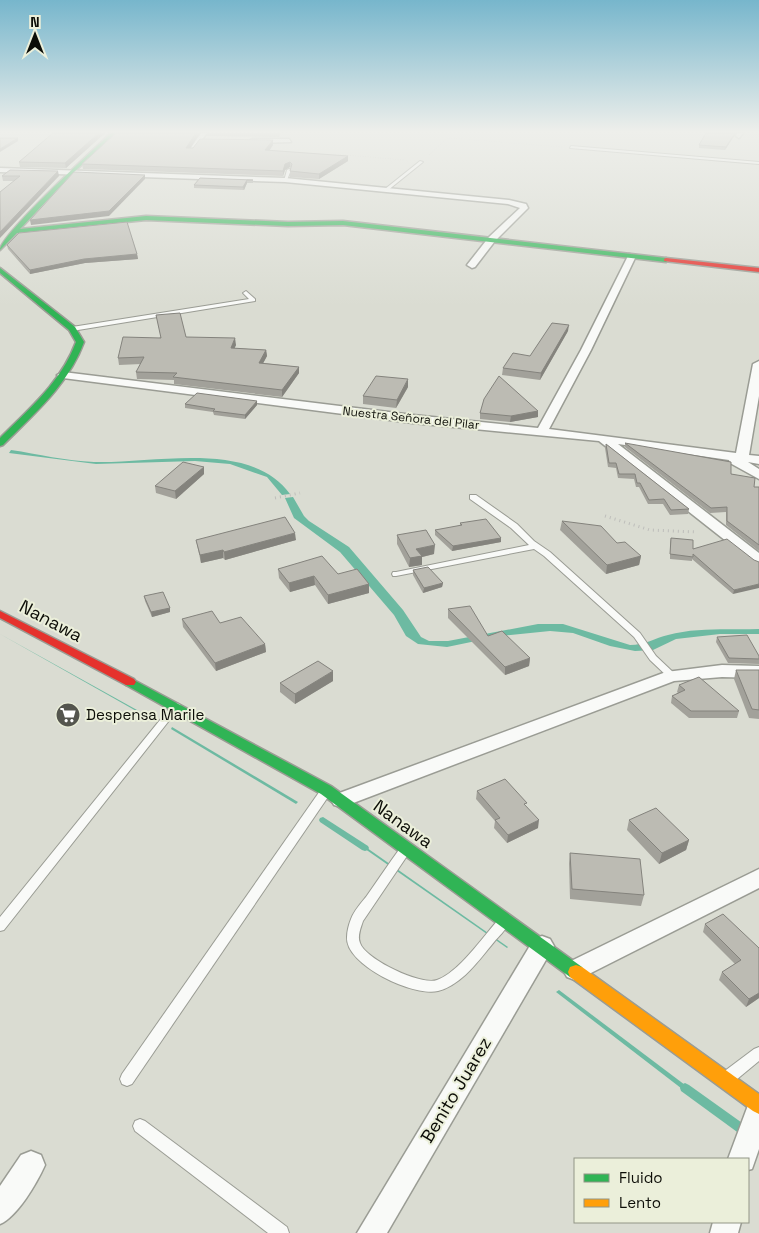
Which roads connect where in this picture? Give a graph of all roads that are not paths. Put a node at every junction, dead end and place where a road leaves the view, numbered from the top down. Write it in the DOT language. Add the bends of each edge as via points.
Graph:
graph roads {
  1 [pos="53,191"];
  2 [pos="392,191"];
  3 [pos="13,232"];
  4 [pos="492,239"];
  5 [pos="0,248"];
  6 [pos="632,256"];
  7 [pos="472,265"];
  8 [pos="0,270"];
  9 [pos="759,270"];
  10 [pos="246,293"];
  11 [pos="72,329"];
  12 [pos="759,364"];
  13 [pos="63,376"];
  14 [pos="542,431"];
  15 [pos="603,438"];
  16 [pos="0,443"];
  17 [pos="729,456"];
  18 [pos="742,458"];
  19 [pos="759,460"];
  20 [pos="759,476"];
  21 [pos="473,497"];
  22 [pos="536,546"];
  23 [pos="759,560"];
  24 [pos="396,574"];
  25 [pos="0,614"];
  26 [pos="759,672"];
  27 [pos="672,676"];
  28 [pos="176,706"];
  29 [pos="333,795"];
  30 [pos="406,848"];
  31 [pos="759,878"];
  32 [pos="505,920"];
  33 [pos="0,926"];
  34 [pos="542,946"];
  35 [pos="575,970"];
  36 [pos="759,1053"];
  37 [pos="128,1079"];
  38 [pos="725,1080"];
  39 [pos="759,1107"];
  40 [pos="140,1126"];
  41 [pos="742,1158"];
  42 [pos="31,1165"];
  43 [pos="0,1210"];
  44 [pos="282,1233"];
  45 [pos="371,1233"];
  1 -- 3 [label="street"];
  2 -- 4 [label="street" via="523,206"];
  3 -- 4 [label="street" via="164,218 270,224 343,223"];
  3 -- 5 [label="street"];
  4 -- 6 [label="street"];
  4 -- 7 [label="street"];
  6 -- 9 [label="street"];
  6 -- 14 [label="street"];
  8 -- 11 [label="street"];
  10 -- 11 [label="lane" via="252,300"];
  11 -- 13 [label="street" via="80,348"];
  12 -- 18 [label="street"];
  13 -- 14 [label="street, Nuestra Señora del Pilar" via="403,418"];
  13 -- 16 [label="street"];
  14 -- 15 [label="street, Nuestra Señora del Pilar"];
  15 -- 17 [label="street, Nuestra Señora del Pilar"];
  15 -- 23 [label="street"];
  17 -- 18 [label="street, Nuestra Señora del Pilar"];
  17 -- 20 [label="street"];
  18 -- 19 [label="street, Nuestra Señora del Pilar"];
  21 -- 22 [label="lane"];
  22 -- 24 [label="lane"];
  22 -- 27 [label="lane" via="636,635"];
  25 -- 28 [label="street, Nanawa"];
  26 -- 27 [label="street" via="722,671"];
  27 -- 29 [label="street"];
  28 -- 29 [label="street, Nanawa"];
  28 -- 33 [label="lane"];
  29 -- 30 [label="street, Nanawa"];
  29 -- 37 [label="lane"];
  30 -- 32 [label="street, Nanawa"];
  30 -- 32 [label="lane" via="357,920 353,932 359,954 374,965 426,987 441,984 456,974"];
  31 -- 35 [label="street"];
  32 -- 34 [label="street, Nanawa"];
  34 -- 35 [label="street, Nanawa"];
  34 -- 45 [label="street, Benito Juarez"];
  35 -- 38 [label="street, Nanawa"];
  36 -- 38 [label="lane"];
  38 -- 39 [label="street, Nanawa"];
  39 -- 41 [label="street"];
  40 -- 44 [label="lane"];
  42 -- 43 [label="street"];
}
